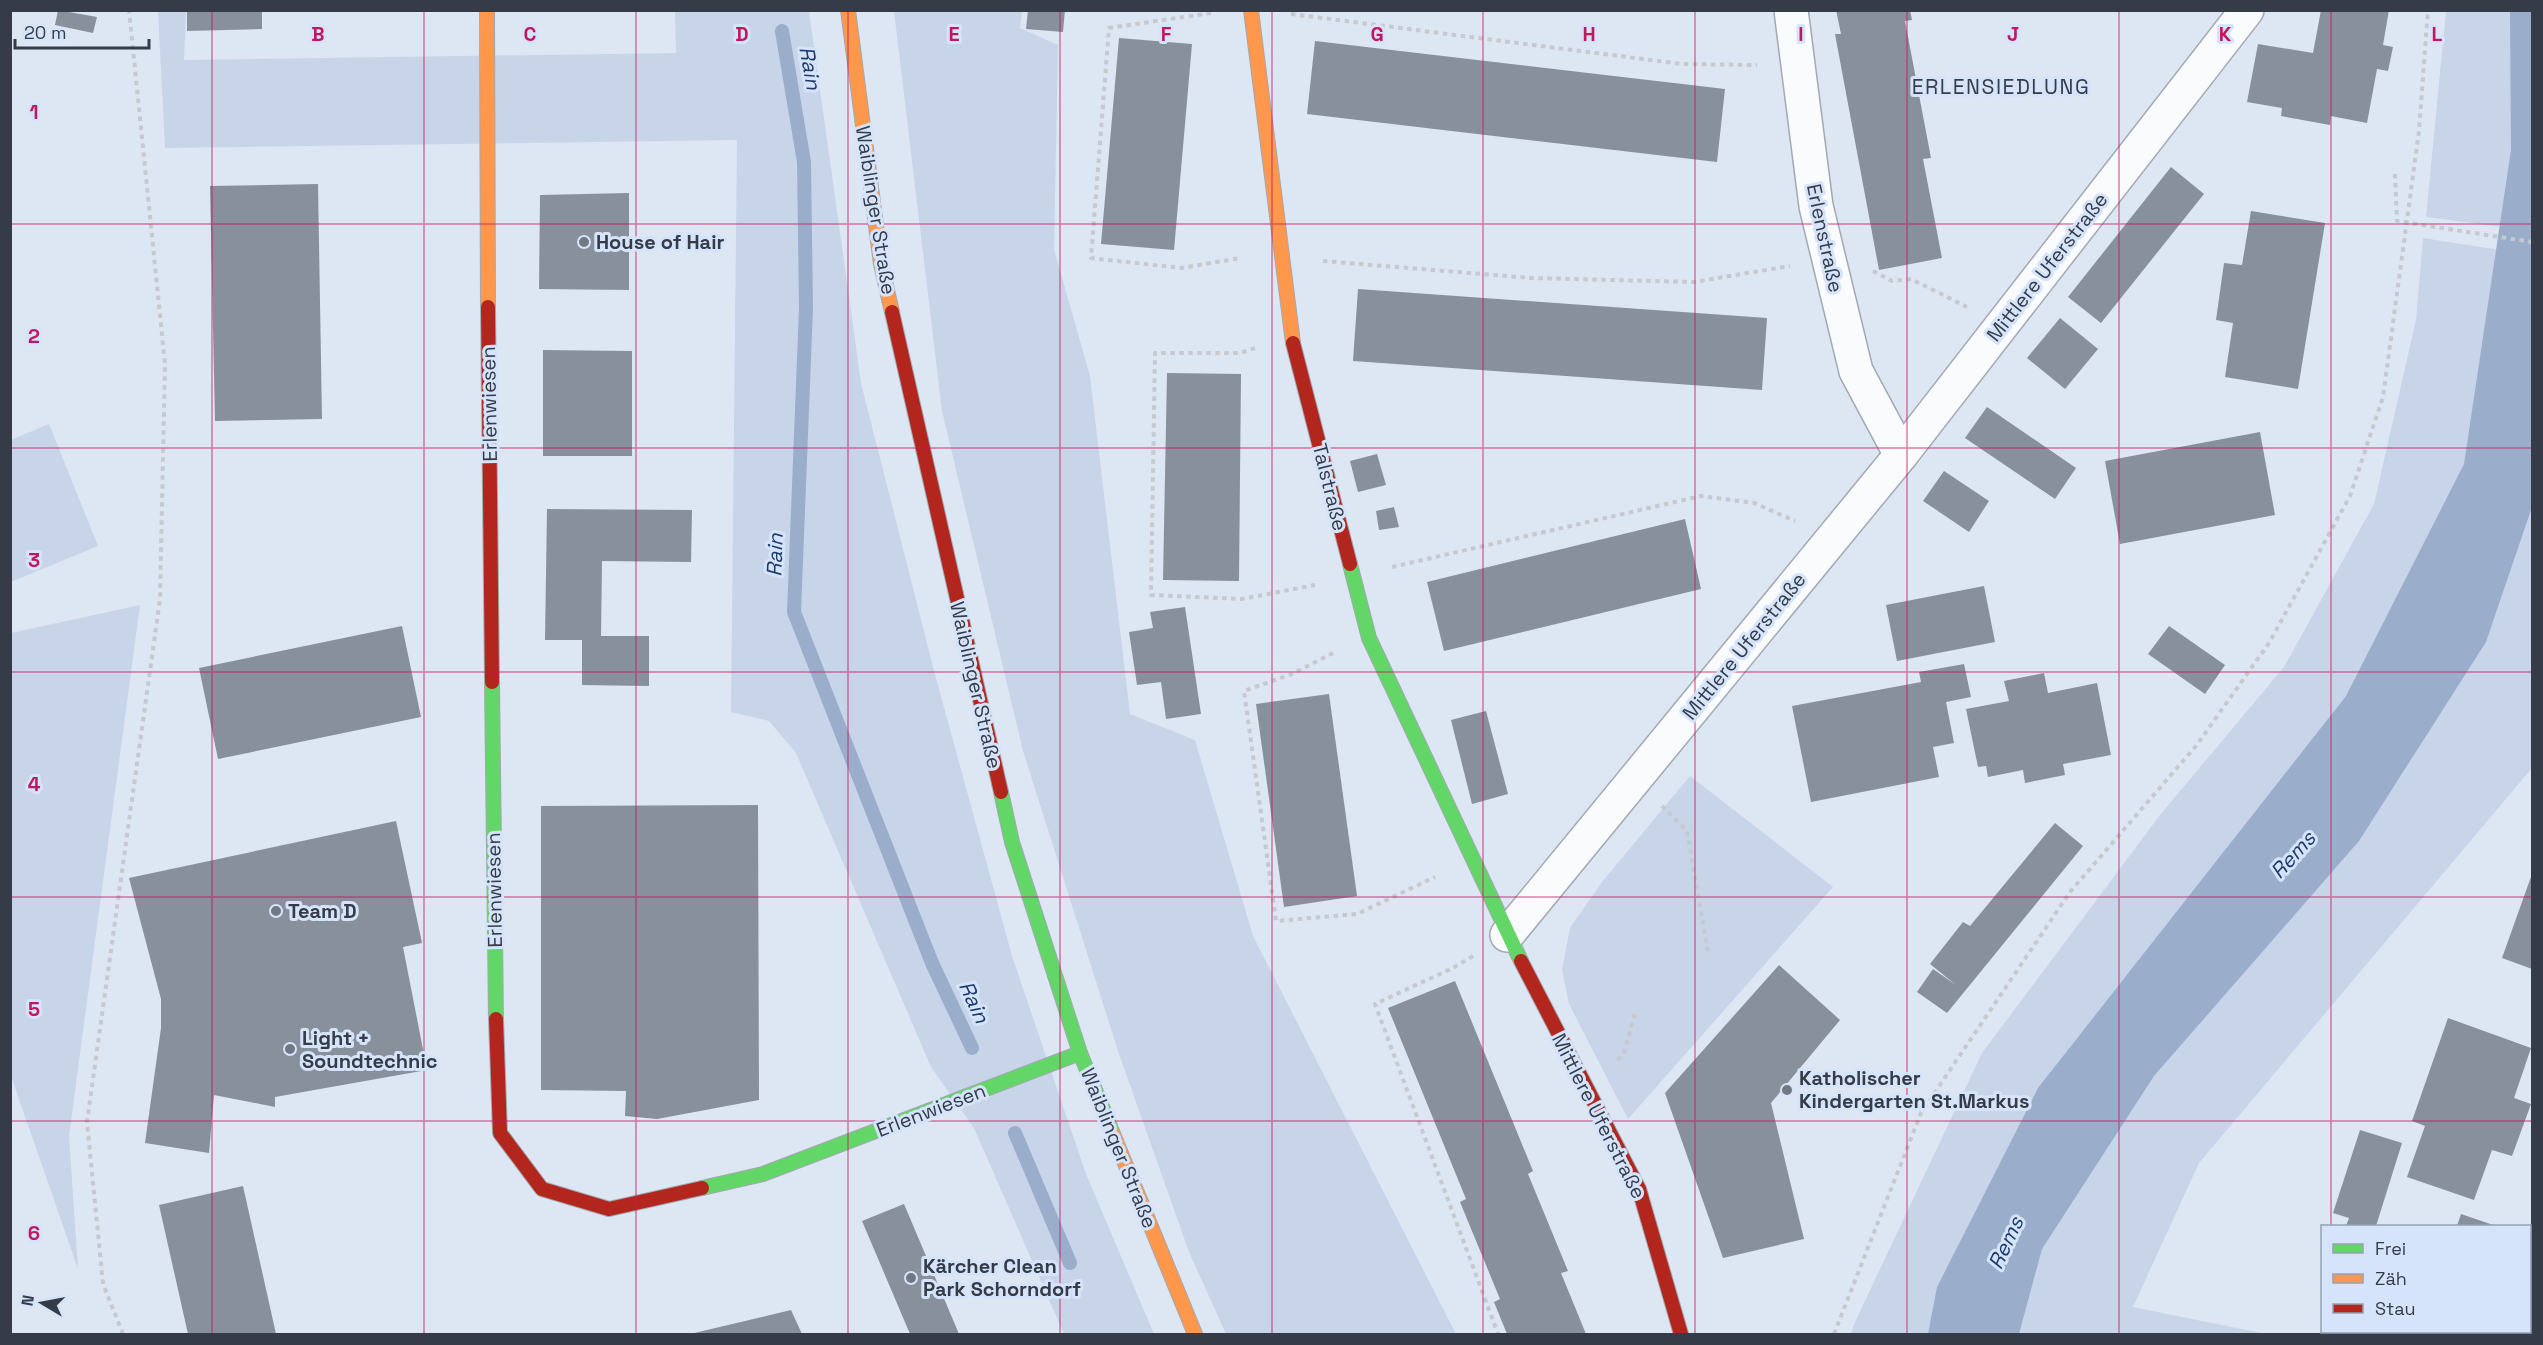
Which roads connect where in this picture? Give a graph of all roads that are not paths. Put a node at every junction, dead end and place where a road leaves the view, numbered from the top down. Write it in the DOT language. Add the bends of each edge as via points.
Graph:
graph roads {
  1 [pos="487,10"];
  2 [pos="848,10"];
  3 [pos="1251,10"];
  4 [pos="1791,10"];
  5 [pos="2247,10"];
  6 [pos="1901,454"];
  7 [pos="1507,936"];
  8 [pos="1080,1053"];
  9 [pos="1195,1335"];
  10 [pos="1681,1335"];
  1 -- 8 [label="street, Erlenwiesen" via="495,979 500,1133 542,1189 609,1209 763,1174"];
  2 -- 8 [label="street, Waiblinger Straße" via="881,264 1012,842"];
  3 -- 7 [label="street, Talstraße" via="1291,335 1352,577 1369,638"];
  4 -- 6 [label="street, Erlenstraße" via="1816,206 1856,371"];
  5 -- 6 [label="street, Mittlere Uferstraße"];
  6 -- 7 [label="street, Mittlere Uferstraße"];
  7 -- 10 [label="street, Mittlere Uferstraße" via="1639,1190"];
  8 -- 9 [label="street, Waiblinger Straße"];
}
